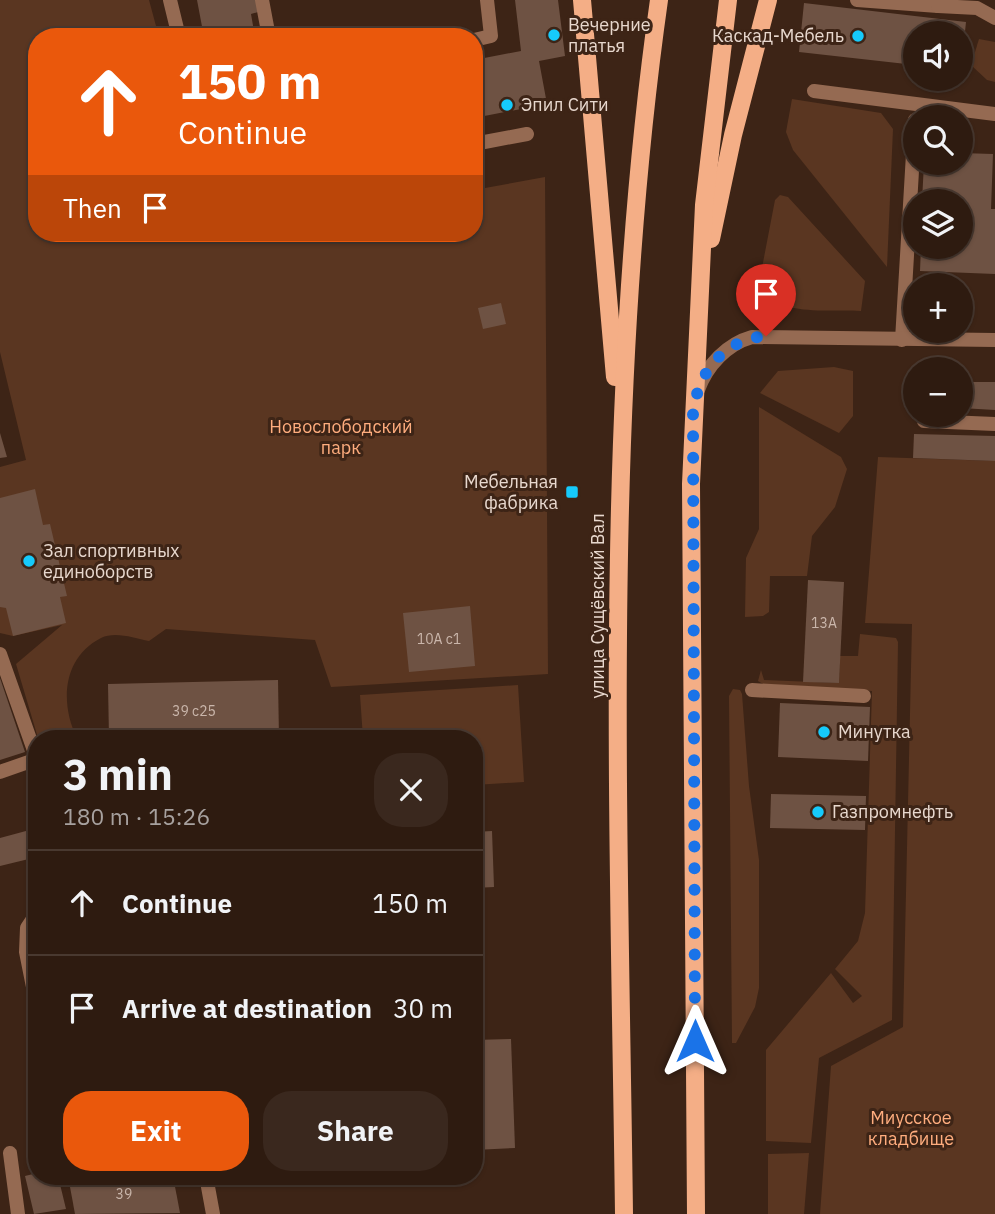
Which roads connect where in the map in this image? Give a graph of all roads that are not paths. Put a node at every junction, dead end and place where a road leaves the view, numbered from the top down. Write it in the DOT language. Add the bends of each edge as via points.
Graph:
graph roads {
  1 [pos="170,0"];
  2 [pos="262,0"];
  3 [pos="487,0"];
  4 [pos="582,0"];
  5 [pos="659,0"];
  6 [pos="728,0"];
  7 [pos="768,0"];
  8 [pos="857,0"];
  9 [pos="938,3"];
  10 [pos="995,18"];
  11 [pos="177,28"];
  12 [pos="267,28"];
  13 [pos="483,38"];
  14 [pos="814,91"];
  15 [pos="903,111"];
  16 [pos="973,114"];
  17 [pos="995,114"];
  18 [pos="527,134"];
  19 [pos="483,142"];
  20 [pos="912,175"];
  21 [pos="695,336"];
  22 [pos="902,340"];
  23 [pos="995,340"];
  24 [pos="693,412"];
  25 [pos="973,423"];
  26 [pos="995,424"];
  27 [pos="621,440"];
  28 [pos="0,654"];
  29 [pos="752,690"];
  30 [pos="864,696"];
  31 [pos="28,733"];
  32 [pos="28,762"];
  33 [pos="0,772"];
  34 [pos="28,926"];
  35 [pos="28,952"];
  36 [pos="10,1153"];
  37 [pos="208,1185"];
  38 [pos="18,1214"];
  39 [pos="213,1214"];
  40 [pos="624,1214"];
  41 [pos="695,1214"];
  1 -- 11 [label="street"];
  2 -- 12 [label="street"];
  3 -- 13 [label="street" via="491,36"];
  4 -- 27 [label="main road"];
  5 -- 27 [label="main road, улица Сущёвский Вал" via="636,185"];
  6 -- 21 [label="main road" via="710,140"];
  7 -- 21 [label="main road" via="733,135"];
  8 -- 9 [label="street"];
  9 -- 10 [label="street" via="977,8"];
  14 -- 15 [label="street"];
  16 -- 17 [label="street"];
  18 -- 19 [label="street"];
  20 -- 22 [label="street"];
  21 -- 24 [label="main road"];
  22 -- 23 [label="street"];
  22 -- 24 [label="street" via="766,336 736,341 708,370"];
  24 -- 41 [label="main road"];
  25 -- 26 [label="street"];
  27 -- 40 [label="main road, улица Сущёвский Вал" via="618,730"];
  28 -- 31 [label="street"];
  29 -- 30 [label="street"];
  32 -- 33 [label="street"];
  34 -- 35 [label="street"];
  36 -- 38 [label="street"];
  37 -- 39 [label="street"];
}
